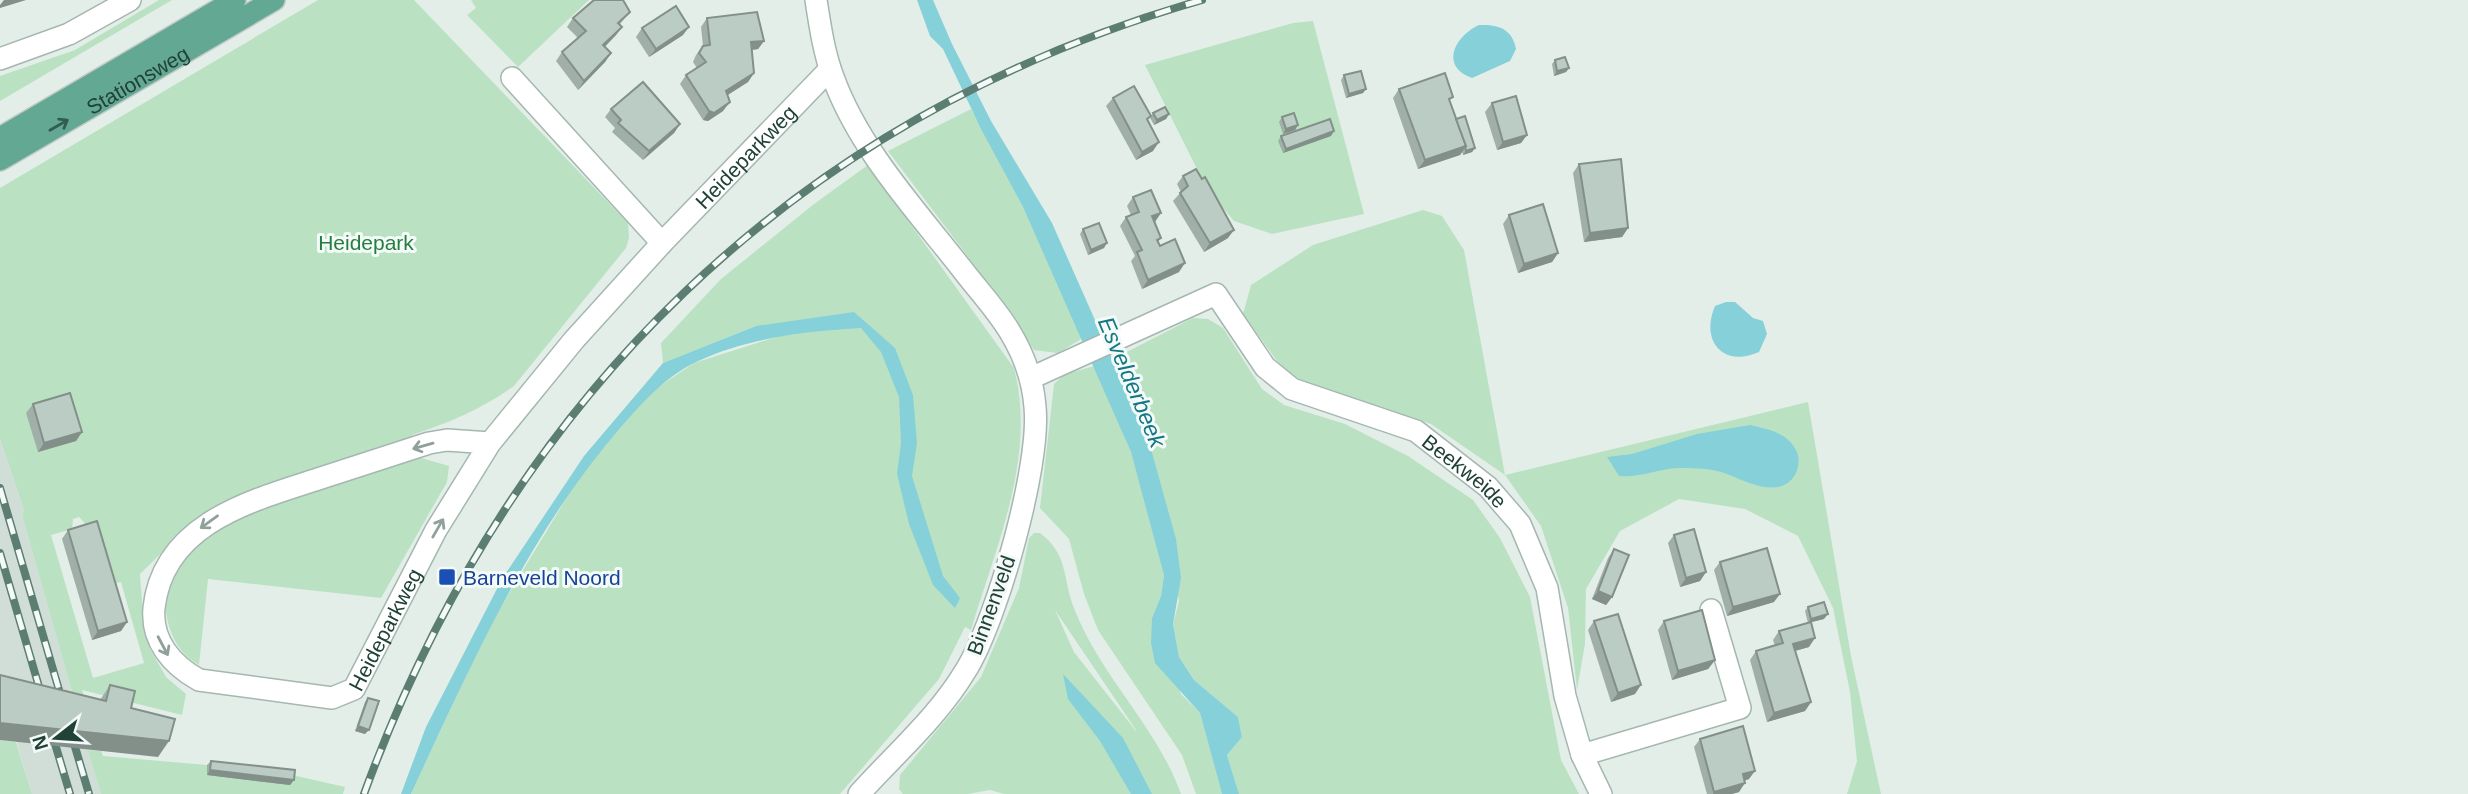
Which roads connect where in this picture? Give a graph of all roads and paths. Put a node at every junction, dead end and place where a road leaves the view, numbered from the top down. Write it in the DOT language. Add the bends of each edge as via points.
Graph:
graph roads {
  1 [pos="130,0"];
  2 [pos="235,0"];
  3 [pos="274,0"];
  4 [pos="816,0"];
  5 [pos="0,59"];
  6 [pos="830,69"];
  7 [pos="512,78"];
  8 [pos="0,138"];
  9 [pos="0,160"];
  10 [pos="662,243"];
  11 [pos="1031,378"];
  12 [pos="490,443"];
  13 [pos="1712,610"];
  14 [pos="1582,755"];
  15 [pos="859,794"];
  16 [pos="1601,794"];
  1 -- 5 [label="street" via="69,34"];
  2 -- 8 [label="main road, Stationsweg"];
  9 -- 3 [label="main road, Stationsweg, one-way"];
  4 -- 6 [label="street, Binnenveld"];
  6 -- 10 [label="street, Heideparkweg"];
  6 -- 11 [label="street, Binnenveld" via="870,148 1010,331"];
  7 -- 10 [label="street"];
  10 -- 12 [label="street, Heideparkweg"];
  11 -- 14 [label="street, Beekweide" via="1216,294 1265,367 1292,389 1416,431 1488,487 1520,524 1547,587 1565,696"];
  11 -- 15 [label="street, Binnenveld" via="1035,436 1027,483 982,639 940,708"];
  12 -- 12 [label="street, Heideparkweg, one-way" via="429,443 220,513 182,545 159,580 156,634 167,655 199,680 332,698 355,689 436,530"];
  13 -- 14 [label="street" via="1740,708"];
  14 -- 16 [label="street, Beekweide"];
}
